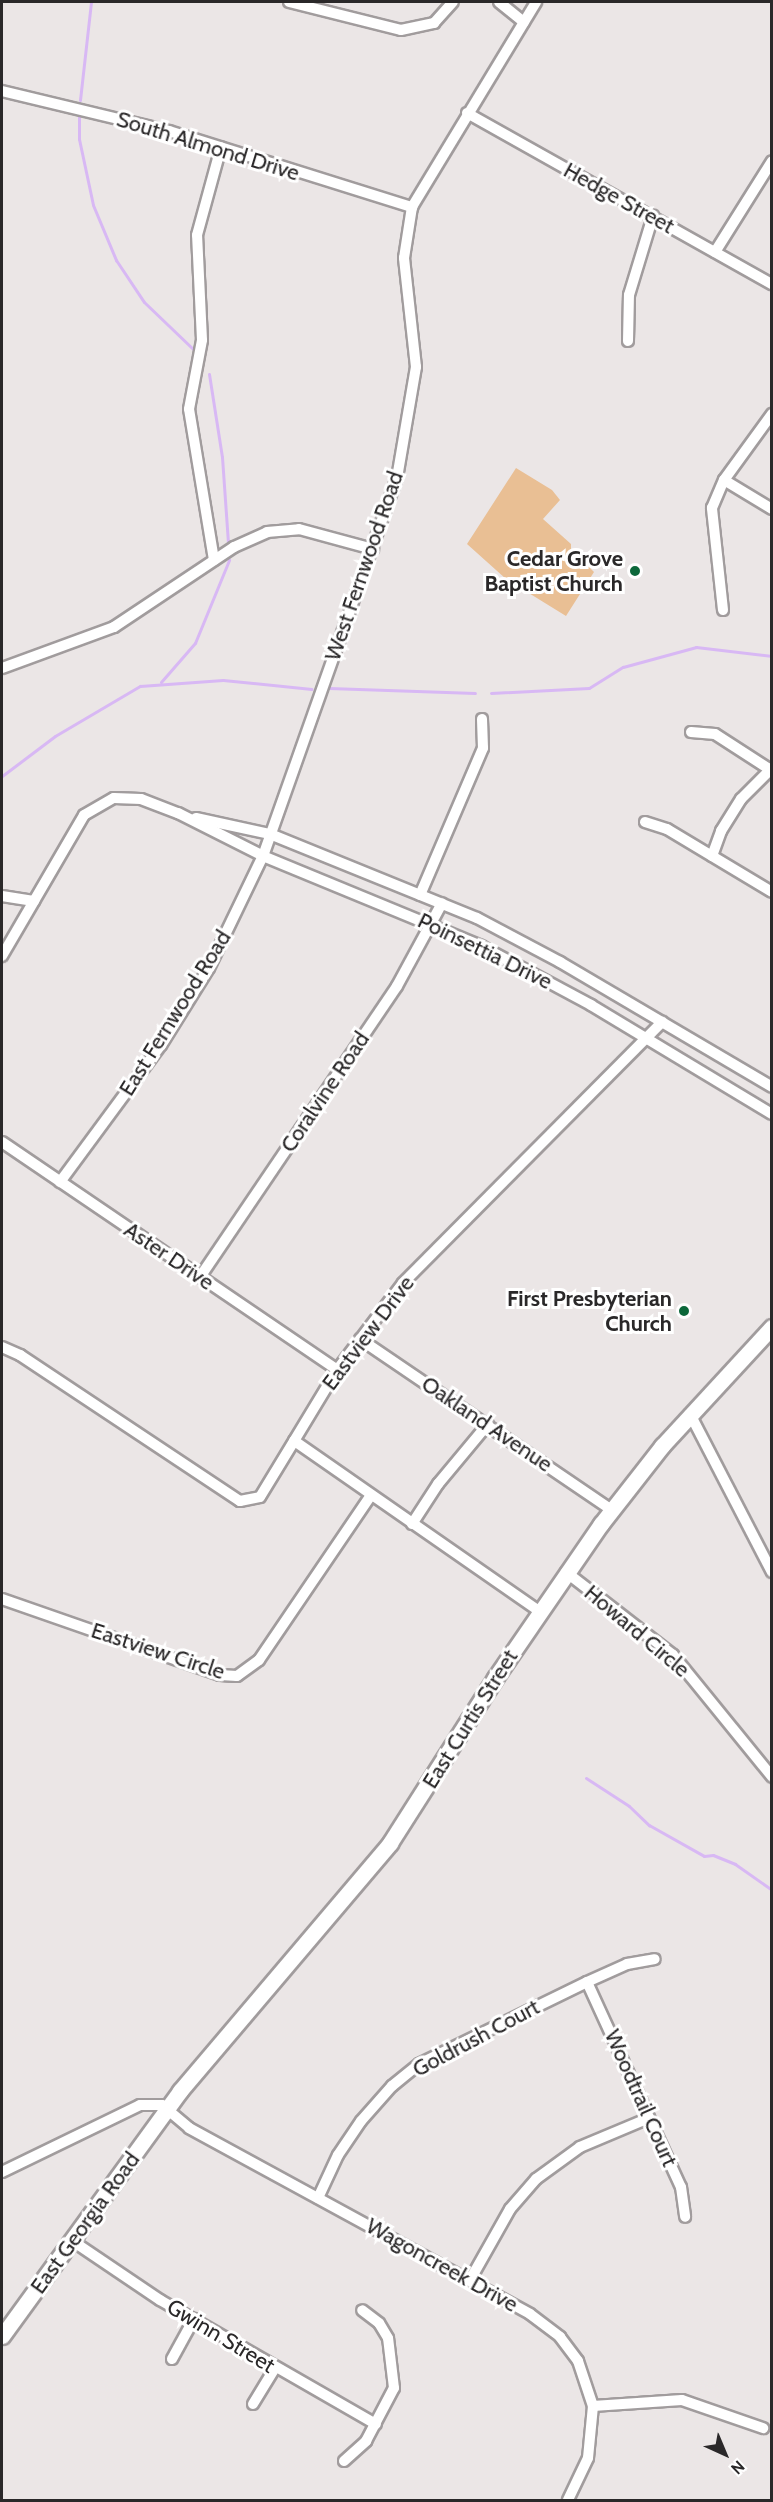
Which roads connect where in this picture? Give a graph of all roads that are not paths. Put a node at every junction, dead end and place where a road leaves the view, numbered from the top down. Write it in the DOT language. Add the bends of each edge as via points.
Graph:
graph roads {
  1 [pos="289,2"];
  2 [pos="453,2"];
  3 [pos="499,2"];
  4 [pos="536,2"];
  5 [pos="524,22"];
  6 [pos="2,91"];
  7 [pos="467,113"];
  8 [pos="221,147"];
  9 [pos="771,161"];
  10 [pos="412,207"];
  11 [pos="653,216"];
  12 [pos="715,252"];
  13 [pos="771,284"];
  14 [pos="628,341"];
  15 [pos="771,414"];
  16 [pos="724,480"];
  17 [pos="771,509"];
  18 [pos="373,549"];
  19 [pos="214,560"];
  20 [pos="723,610"];
  21 [pos="2,668"];
  22 [pos="482,719"];
  23 [pos="692,732"];
  24 [pos="770,768"];
  25 [pos="184,816"];
  26 [pos="645,822"];
  27 [pos="270,834"];
  28 [pos="263,856"];
  29 [pos="712,856"];
  30 [pos="771,892"];
  31 [pos="420,895"];
  32 [pos="2,896"];
  33 [pos="34,901"];
  34 [pos="442,903"];
  35 [pos="431,924"];
  36 [pos="2,956"];
  37 [pos="662,1022"];
  38 [pos="646,1038"];
  39 [pos="771,1087"];
  40 [pos="771,1114"];
  41 [pos="2,1142"];
  42 [pos="60,1182"];
  43 [pos="200,1277"];
  44 [pos="771,1328"];
  45 [pos="360,1339"];
  46 [pos="2,1347"];
  47 [pos="338,1370"];
  48 [pos="690,1414"];
  49 [pos="489,1424"];
  50 [pos="294,1442"];
  51 [pos="371,1495"];
  52 [pos="612,1510"];
  53 [pos="412,1524"];
  54 [pos="566,1572"];
  55 [pos="771,1572"];
  56 [pos="2,1599"];
  57 [pos="539,1611"];
  58 [pos="771,1778"];
  59 [pos="655,1959"];
  60 [pos="587,1982"];
  61 [pos="168,2110"];
  62 [pos="649,2118"];
  63 [pos="2,2172"];
  64 [pos="318,2198"];
  65 [pos="685,2217"];
  66 [pos="71,2240"];
  67 [pos="470,2280"];
  68 [pos="362,2310"];
  69 [pos="194,2319"];
  70 [pos="2,2336"];
  71 [pos="172,2359"];
  72 [pos="275,2368"];
  73 [pos="253,2404"];
  74 [pos="594,2406"];
  75 [pos="376,2424"];
  76 [pos="763,2428"];
  77 [pos="344,2461"];
  78 [pos="569,2500"];
  1 -- 2 [label="street" via="401,30 434,23"];
  3 -- 5 [label="street"];
  4 -- 5 [label="street, West Fernwood Road"];
  5 -- 7 [label="street, West Fernwood Road"];
  6 -- 8 [label="street, South Almond Drive"];
  7 -- 10 [label="street, West Fernwood Road"];
  7 -- 11 [label="street, Hedge Street"];
  8 -- 10 [label="street, South Almond Drive"];
  8 -- 19 [label="street" via="197,235 202,340 189,408"];
  9 -- 12 [label="street"];
  10 -- 18 [label="street, West Fernwood Road" via="405,231 404,258 416,348 415,382 397,478"];
  11 -- 12 [label="street, Hedge Street"];
  11 -- 14 [label="street" via="631,285"];
  12 -- 13 [label="street, Hedge Street"];
  15 -- 16 [label="street"];
  16 -- 17 [label="street"];
  16 -- 20 [label="street" via="712,507"];
  18 -- 19 [label="street" via="343,539 284,529 260,535"];
  18 -- 27 [label="street, West Fernwood Road"];
  19 -- 21 [label="street" via="114,627"];
  22 -- 31 [label="street" via="483,748"];
  23 -- 24 [label="street" via="715,734"];
  24 -- 29 [label="street" via="741,799 721,831"];
  25 -- 27 [label="street, Poinsettia Drive"];
  25 -- 28 [label="street, Poinsettia Drive"];
  25 -- 33 [label="street, Poinsettia Drive" via="131,797 101,803 76,824"];
  26 -- 29 [label="street" via="667,829"];
  27 -- 28 [label="street, East Fernwood Road"];
  27 -- 31 [label="street, Poinsettia Drive"];
  28 -- 35 [label="street, Poinsettia Drive"];
  28 -- 42 [label="street, East Fernwood Road" via="209,968 161,1045"];
  29 -- 30 [label="street"];
  31 -- 34 [label="street, Poinsettia Drive"];
  32 -- 33 [label="street"];
  33 -- 36 [label="street, Poinsettia Drive"];
  34 -- 35 [label="street, Coralvine Road"];
  34 -- 37 [label="street, Poinsettia Drive" via="514,936"];
  35 -- 38 [label="street, Poinsettia Drive" via="520,966"];
  35 -- 43 [label="street, Coralvine Road" via="397,986"];
  37 -- 38 [label="street, Eastview Drive"];
  37 -- 39 [label="street, Poinsettia Drive"];
  38 -- 40 [label="street, Poinsettia Drive"];
  38 -- 45 [label="street, Eastview Drive" via="427,1256"];
  41 -- 42 [label="street, Aster Drive"];
  42 -- 43 [label="street, Aster Drive"];
  43 -- 47 [label="street, Aster Drive"];
  44 -- 48 [label="main road, East Curtis Street"];
  45 -- 47 [label="street, Eastview Drive"];
  45 -- 49 [label="street, Oakland Avenue"];
  46 -- 50 [label="street" via="20,1355 240,1501 260,1497"];
  47 -- 50 [label="street, Eastview Drive"];
  48 -- 52 [label="main road, East Curtis Street"];
  48 -- 55 [label="street"];
  49 -- 52 [label="street, Oakland Avenue"];
  49 -- 53 [label="street" via="438,1484"];
  50 -- 51 [label="street"];
  51 -- 53 [label="street"];
  51 -- 56 [label="street, Eastview Circle" via="259,1660 237,1676 220,1675"];
  52 -- 54 [label="main road, East Curtis Street"];
  53 -- 57 [label="street"];
  54 -- 57 [label="main road, East Curtis Street"];
  54 -- 58 [label="street, Howard Circle" via="673,1655"];
  57 -- 61 [label="main road, East Curtis Street" via="390,1843"];
  59 -- 60 [label="street, Goldrush Court" via="627,1964"];
  60 -- 62 [label="street, Woodtrail Court"];
  60 -- 64 [label="street, Goldrush Court" via="452,2046 406,2074 361,2121 338,2156"];
  61 -- 63 [label="street" via="151,2103 140,2105"];
  61 -- 64 [label="street, Wagoncreek Drive" via="189,2128"];
  61 -- 66 [label="main road, East Georgia Road"];
  62 -- 65 [label="street, Woodtrail Court" via="684,2195"];
  62 -- 67 [label="street" via="580,2147 536,2179 510,2209"];
  64 -- 67 [label="street, Wagoncreek Drive"];
  66 -- 69 [label="street, Gwinn Street"];
  66 -- 70 [label="main road, East Georgia Road"];
  67 -- 74 [label="street, Wagoncreek Drive" via="530,2314 560,2337 582,2369"];
  68 -- 75 [label="street" via="384,2330 394,2364 394,2388"];
  69 -- 71 [label="street"];
  69 -- 72 [label="street, Gwinn Street"];
  72 -- 73 [label="street"];
  72 -- 75 [label="street, Gwinn Street"];
  74 -- 76 [label="street" via="682,2400"];
  74 -- 78 [label="street, Wagoncreek Drive" via="588,2458"];
  75 -- 77 [label="street" via="360,2449"];
}
